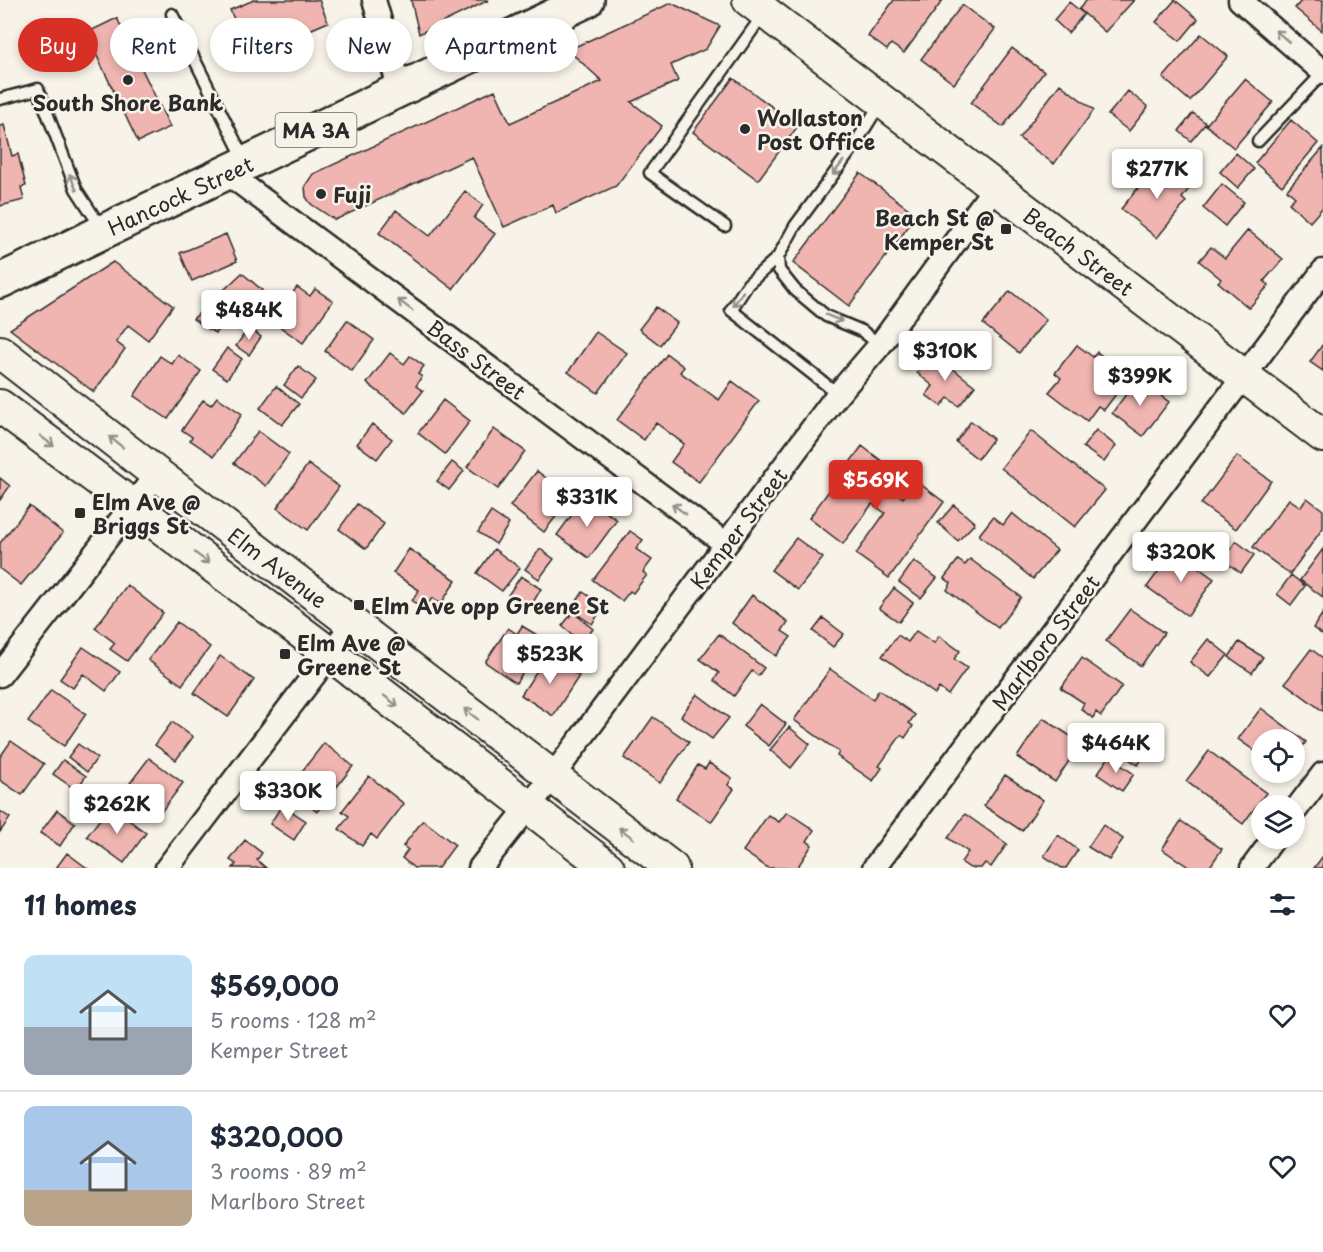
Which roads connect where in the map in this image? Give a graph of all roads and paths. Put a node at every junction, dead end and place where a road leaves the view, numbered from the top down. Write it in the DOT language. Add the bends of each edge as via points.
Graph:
graph roads {
  1 [pos="374,0"];
  2 [pos="587,0"];
  3 [pos="1240,0"];
  4 [pos="757,6"];
  5 [pos="172,14"];
  6 [pos="1323,72"];
  7 [pos="400,91"];
  8 [pos="0,99"];
  9 [pos="882,102"];
  10 [pos="1258,141"];
  11 [pos="237,168"];
  12 [pos="995,187"];
  13 [pos="725,226"];
  14 [pos="104,232"];
  15 [pos="778,257"];
  16 [pos="1323,272"];
  17 [pos="4,275"];
  18 [pos="880,345"];
  19 [pos="0,351"];
  20 [pos="1245,377"];
  21 [pos="838,394"];
  22 [pos="0,406"];
  23 [pos="1323,436"];
  24 [pos="157,474"];
  25 [pos="132,506"];
  26 [pos="726,544"];
  27 [pos="353,624"];
  28 [pos="330,654"];
  29 [pos="0,675"];
  30 [pos="1323,774"];
  31 [pos="552,777"];
  32 [pos="1305,798"];
  33 [pos="529,807"];
  34 [pos="1266,849"];
  35 [pos="167,868"];
  36 [pos="480,868"];
  37 [pos="608,868"];
  38 [pos="672,868"];
  39 [pos="874,868"];
  40 [pos="1252,868"];
  1 -- 7 [label="street"];
  2 -- 7 [label="main road, Hancock Street / MA 3A"];
  6 -- 3 [label="street, one-way"];
  4 -- 9 [label="street, Beach Street"];
  4 -- 13 [label="lane" via="650,173"];
  5 -- 11 [label="lane"];
  6 -- 10 [label="lane"];
  7 -- 11 [label="main road, Hancock Street / MA 3A"];
  14 -- 8 [label="lane, one-way" via="76,189 38,89"];
  9 -- 12 [label="street, Beach Street"];
  9 -- 15 [label="lane, one-way" via="795,226"];
  11 -- 14 [label="main road, Hancock Street / MA 3A"];
  26 -- 11 [label="street, Bass Street, one-way"];
  12 -- 18 [label="street, Kemper Street"];
  12 -- 20 [label="street, Beach Street"];
  14 -- 17 [label="main road, Hancock Street / MA 3A"];
  15 -- 18 [label="lane, one-way" via="779,270 795,290 826,315 862,331"];
  15 -- 21 [label="lane, one-way" via="748,284 731,310"];
  16 -- 20 [label="street, Marlboro Street"];
  18 -- 21 [label="street, Kemper Street"];
  24 -- 19 [label="street, Elm Avenue, one-way"];
  20 -- 23 [label="street, Beach Street"];
  20 -- 39 [label="street, Marlboro Street"];
  21 -- 26 [label="street, Kemper Street"];
  22 -- 25 [label="street, Elm Avenue, one-way"];
  24 -- 25 [label="street"];
  24 -- 27 [label="street, Elm Avenue"];
  25 -- 28 [label="street, Elm Avenue, one-way"];
  25 -- 29 [label="street"];
  26 -- 31 [label="street, Kemper Street"];
  27 -- 28 [label="street"];
  31 -- 27 [label="street, Elm Avenue, one-way"];
  28 -- 33 [label="street, Elm Avenue, one-way"];
  28 -- 35 [label="street"];
  30 -- 32 [label="street"];
  31 -- 33 [label="street, Kemper Street"];
  38 -- 31 [label="street, Elm Avenue, one-way"];
  33 -- 36 [label="street, Kemper Street"];
  33 -- 37 [label="street, Elm Avenue"];
  34 -- 40 [label="street"];
}
